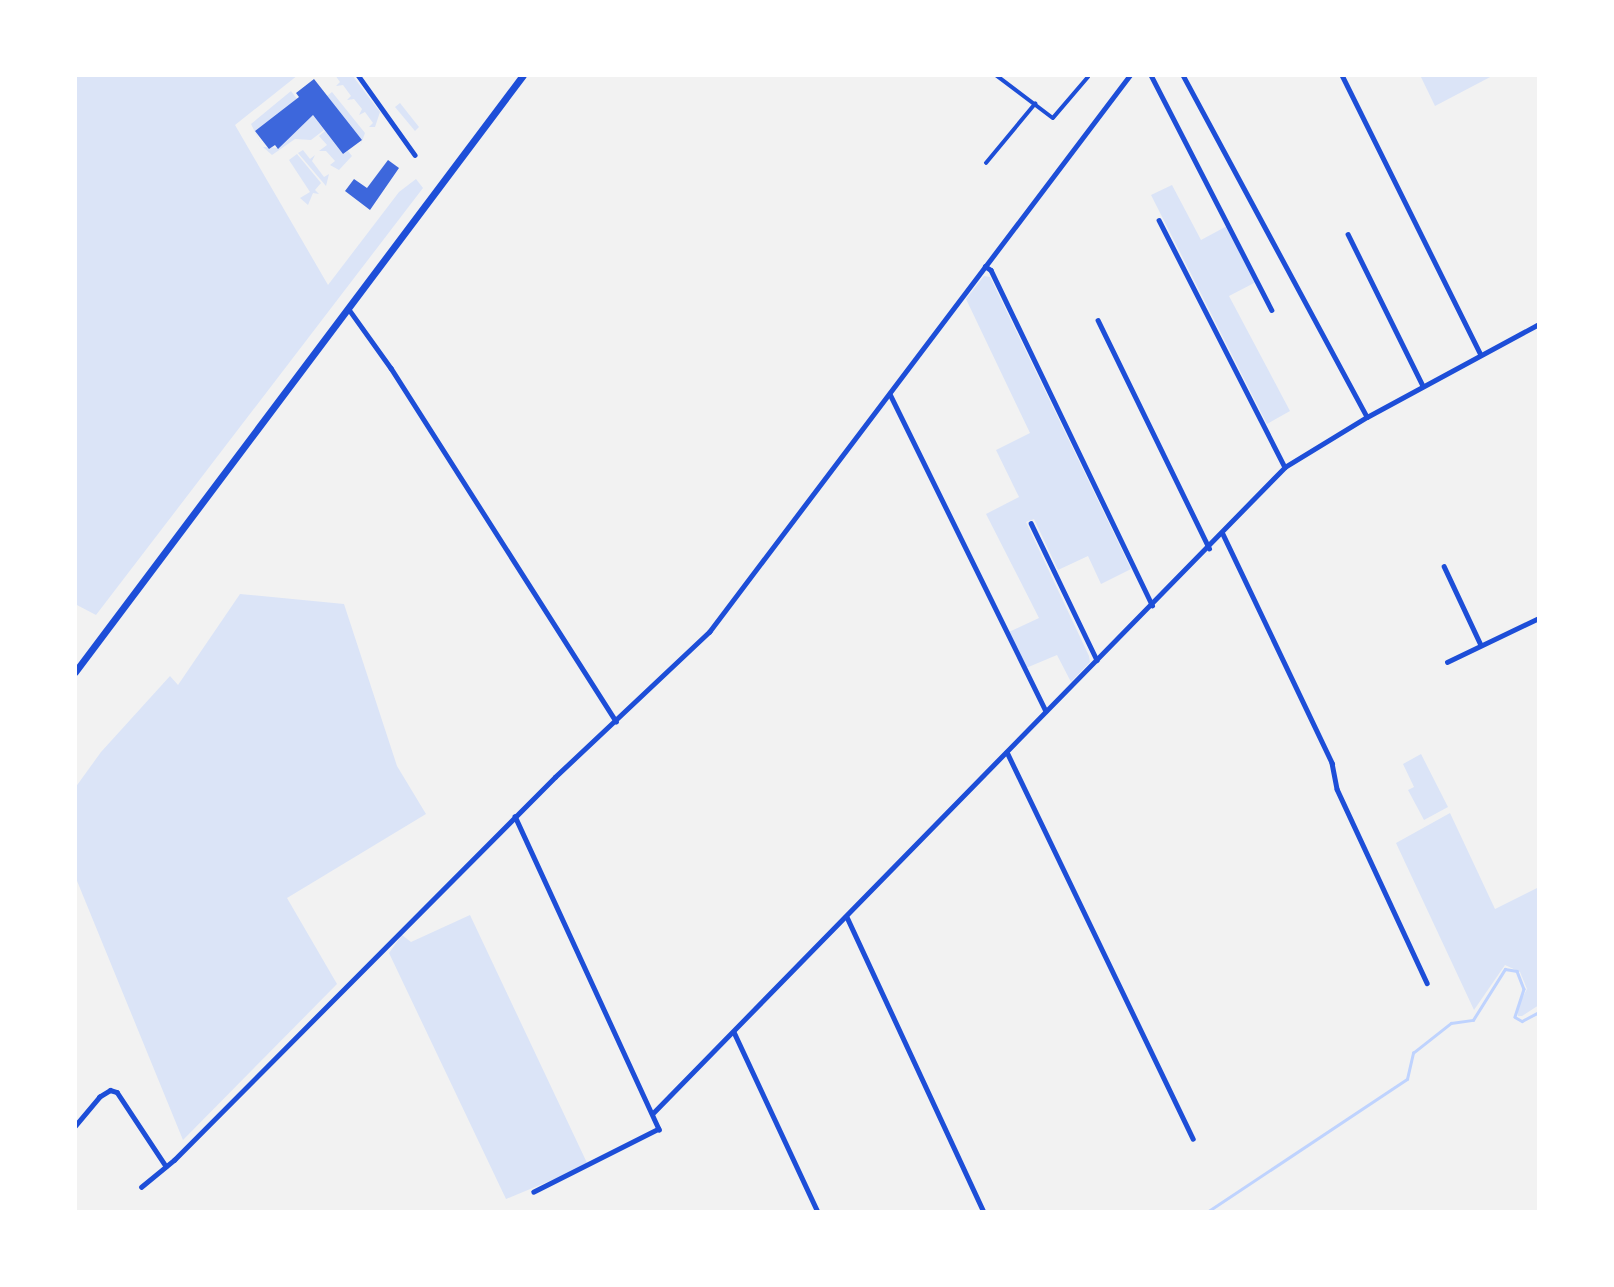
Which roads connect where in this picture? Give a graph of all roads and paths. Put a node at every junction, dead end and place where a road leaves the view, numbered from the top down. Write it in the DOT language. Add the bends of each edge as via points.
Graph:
graph roads {
  1 [pos="358,75"];
  2 [pos="523,75"];
  3 [pos="996,75"];
  4 [pos="1130,75"];
  5 [pos="1151,75"];
  6 [pos="1183,75"];
  7 [pos="1342,75"];
  8 [pos="1088,77"];
  9 [pos="1035,104"];
  10 [pos="415,155"];
  11 [pos="986,163"];
  12 [pos="1159,220"];
  13 [pos="1348,234"];
  14 [pos="985,266"];
  15 [pos="348,308"];
  16 [pos="1272,310"];
  17 [pos="1098,320"];
  18 [pos="1539,324"];
  19 [pos="1481,354"];
  20 [pos="1423,386"];
  21 [pos="890,394"];
  22 [pos="1367,417"];
  23 [pos="1285,467"];
  24 [pos="1031,523"];
  25 [pos="1223,534"];
  26 [pos="1209,548"];
  27 [pos="1444,566"];
  28 [pos="1152,605"];
  29 [pos="1539,618"];
  30 [pos="1481,645"];
  31 [pos="1097,660"];
  32 [pos="1447,662"];
  33 [pos="75,672"];
  34 [pos="1046,711"];
  35 [pos="616,721"];
  36 [pos="1007,752"];
  37 [pos="515,816"];
  38 [pos="847,916"];
  39 [pos="1427,982"];
  40 [pos="734,1032"];
  41 [pos="652,1114"];
  42 [pos="75,1126"];
  43 [pos="1193,1139"];
  44 [pos="166,1166"];
  45 [pos="141,1187"];
  46 [pos="534,1192"];
  47 [pos="818,1212"];
  48 [pos="984,1212"];
  1 -- 10 [label="street"];
  2 -- 15 [label="main road"];
  3 -- 9 [label="street"];
  4 -- 14 [label="street"];
  5 -- 16 [label="street"];
  6 -- 22 [label="street"];
  7 -- 19 [label="street"];
  8 -- 9 [label="street" via="1054,118"];
  9 -- 11 [label="street"];
  12 -- 23 [label="street"];
  13 -- 20 [label="street"];
  14 -- 21 [label="street"];
  14 -- 28 [label="street" via="991,270"];
  15 -- 33 [label="main road"];
  15 -- 35 [label="street"];
  17 -- 26 [label="street"];
  18 -- 19 [label="street"];
  19 -- 20 [label="street"];
  20 -- 22 [label="street"];
  21 -- 34 [label="street"];
  21 -- 35 [label="street" via="709,632"];
  22 -- 23 [label="street"];
  23 -- 25 [label="street"];
  24 -- 31 [label="street"];
  25 -- 26 [label="street"];
  25 -- 39 [label="street" via="1332,763 1336,789"];
  26 -- 28 [label="street"];
  27 -- 30 [label="street"];
  28 -- 31 [label="street"];
  29 -- 30 [label="street"];
  30 -- 32 [label="street"];
  31 -- 34 [label="street"];
  34 -- 36 [label="street"];
  35 -- 37 [label="street"];
  36 -- 38 [label="street"];
  36 -- 43 [label="street"];
  37 -- 41 [label="street"];
  37 -- 44 [label="street"];
  38 -- 40 [label="street"];
  38 -- 48 [label="street"];
  40 -- 41 [label="street"];
  40 -- 47 [label="street"];
  41 -- 46 [label="street" via="659,1129 651,1137"];
  42 -- 44 [label="street" via="99,1097 110,1090 117,1092"];
  44 -- 45 [label="street"];
}
